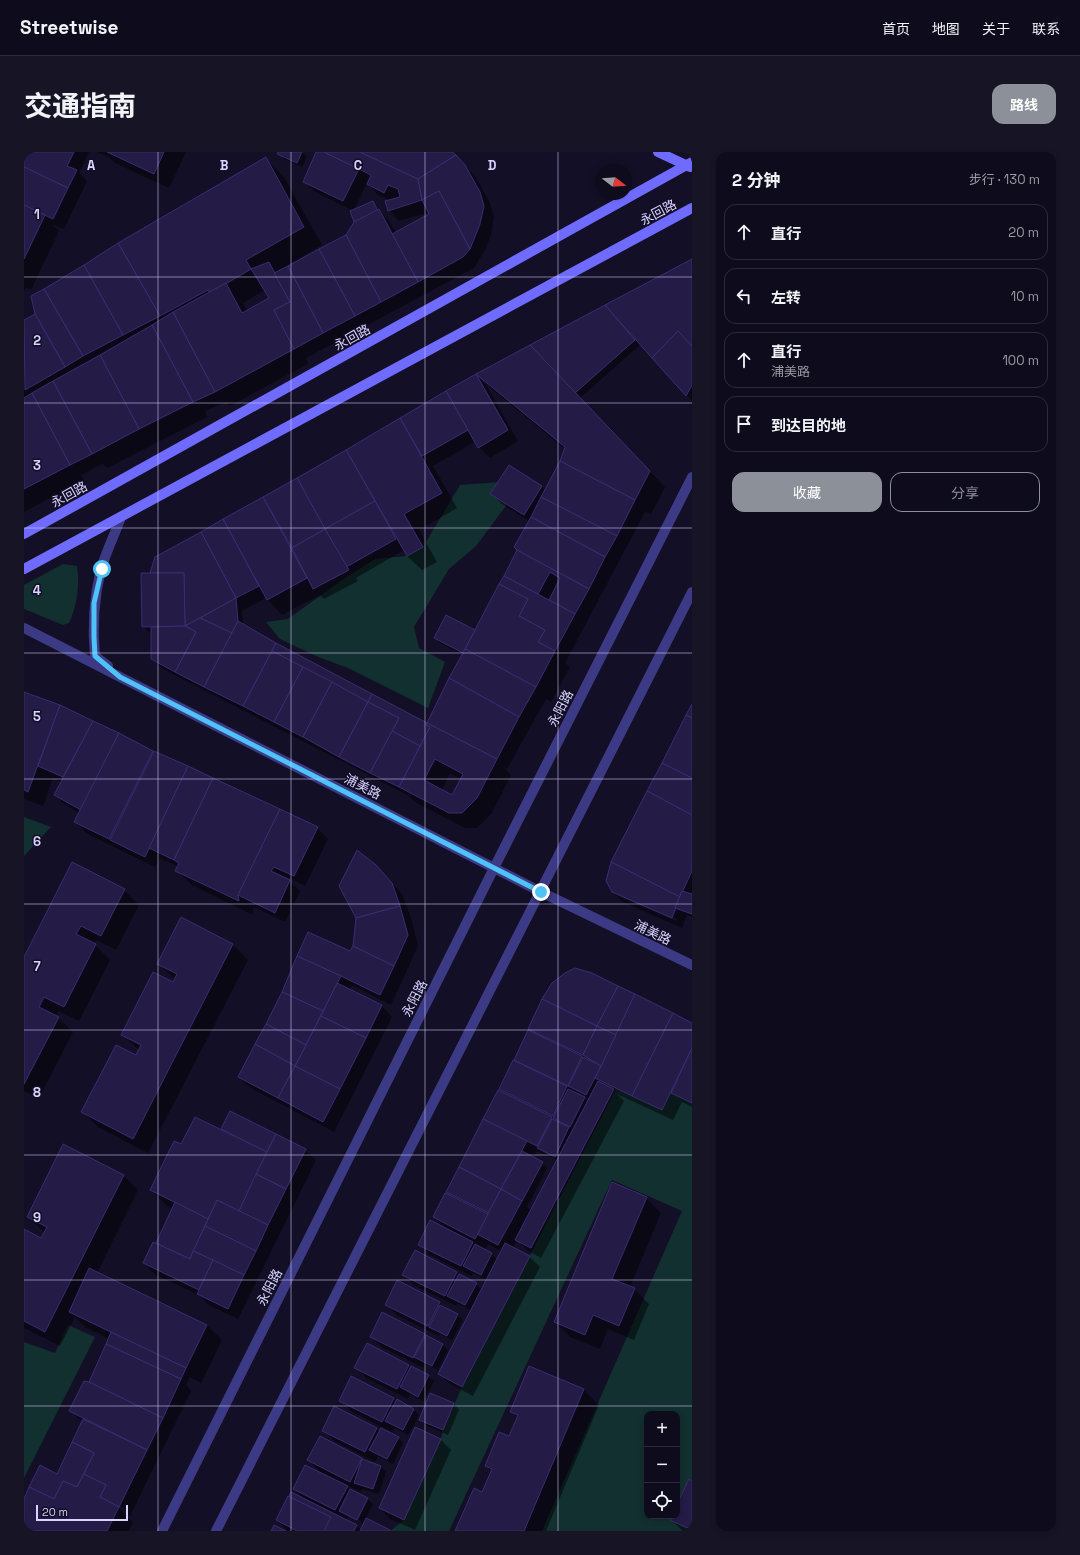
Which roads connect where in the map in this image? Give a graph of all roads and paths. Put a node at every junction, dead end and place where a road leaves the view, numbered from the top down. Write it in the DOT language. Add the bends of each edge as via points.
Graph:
graph roads {
  1 [pos="658,152"];
  2 [pos="690,165"];
  3 [pos="692,208"];
  4 [pos="692,477"];
  5 [pos="121,517"];
  6 [pos="24,534"];
  7 [pos="24,570"];
  8 [pos="692,592"];
  9 [pos="24,628"];
  10 [pos="120,677"];
  11 [pos="494,868"];
  12 [pos="541,892"];
  13 [pos="692,965"];
  14 [pos="162,1531"];
  15 [pos="216,1531"];
  1 -- 2 [label="main road"];
  2 -- 6 [label="main road, 永回路"];
  3 -- 5 [label="main road, 永回路"];
  4 -- 11 [label="street, 永阳路"];
  5 -- 7 [label="main road, 永回路"];
  5 -- 10 [label="street" via="102,569 94,603 95,656"];
  8 -- 12 [label="street"];
  9 -- 10 [label="street, 浦美路"];
  10 -- 11 [label="street, 浦美路"];
  11 -- 12 [label="street, 浦美路"];
  11 -- 14 [label="street, 永阳路"];
  12 -- 13 [label="street, 浦美路"];
  12 -- 15 [label="street"];
}
